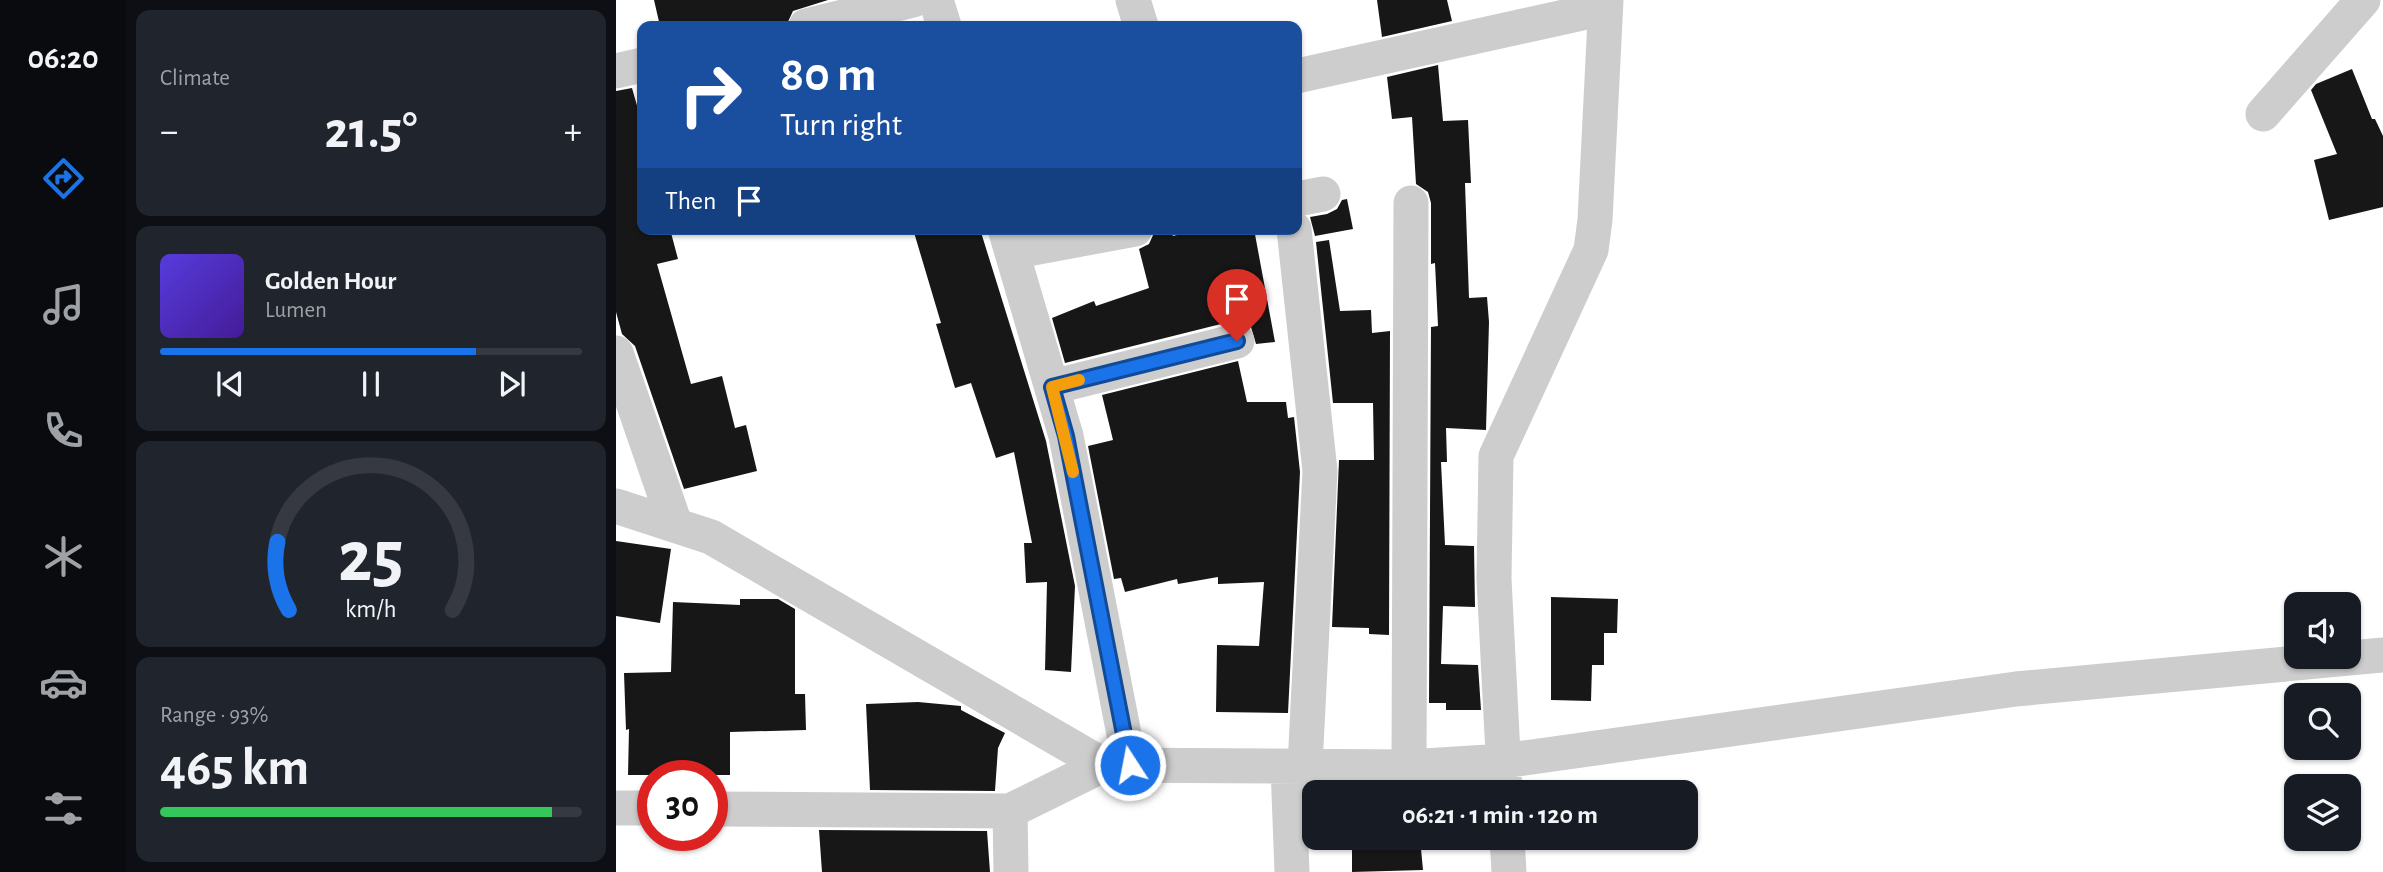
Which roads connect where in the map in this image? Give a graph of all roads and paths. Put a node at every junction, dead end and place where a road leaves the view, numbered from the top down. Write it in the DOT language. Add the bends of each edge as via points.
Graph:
graph roads {
  1 [pos="913,0"];
  2 [pos="936,0"];
  3 [pos="1133,0"];
  4 [pos="2363,0"];
  5 [pos="1605,4"];
  6 [pos="827,21"];
  7 [pos="942,21"];
  8 [pos="1139,21"];
  9 [pos="637,66"];
  10 [pos="616,71"];
  11 [pos="1302,75"];
  12 [pos="2263,114"];
  13 [pos="1411,203"];
  14 [pos="1072,235"];
  15 [pos="1295,235"];
  16 [pos="1008,241"];
  17 [pos="1237,341"];
  18 [pos="616,353"];
  19 [pos="1052,387"];
  20 [pos="616,506"];
  21 [pos="675,524"];
  22 [pos="2383,655"];
  23 [pos="1117,765"];
  24 [pos="1296,767"];
  25 [pos="1409,767"];
  26 [pos="1504,777"];
  27 [pos="616,808"];
  28 [pos="637,808"];
  29 [pos="728,808"];
  30 [pos="1010,811"];
  31 [pos="1508,850"];
  32 [pos="1011,872"];
  33 [pos="1293,872"];
  34 [pos="1509,872"];
  1 -- 6 [label="street"];
  2 -- 7 [label="street"];
  3 -- 8 [label="street"];
  4 -- 12 [label="street"];
  5 -- 11 [label="street"];
  5 -- 26 [label="street" via="1591,250 1496,456 1494,579"];
  9 -- 10 [label="street"];
  13 -- 25 [label="street"];
  14 -- 16 [label="street"];
  15 -- 24 [label="street" via="1320,471"];
  16 -- 19 [label="street"];
  17 -- 19 [label="street"];
  18 -- 21 [label="street"];
  19 -- 23 [label="street" via="1066,436"];
  20 -- 21 [label="street"];
  21 -- 23 [label="street" via="711,537"];
  22 -- 26 [label="street" via="2016,689"];
  23 -- 24 [label="street"];
  23 -- 30 [label="street"];
  24 -- 25 [label="street"];
  24 -- 33 [label="street"];
  25 -- 26 [label="street"];
  27 -- 28 [label="street"];
  29 -- 30 [label="street"];
  30 -- 32 [label="street"];
  31 -- 34 [label="street"];
}
